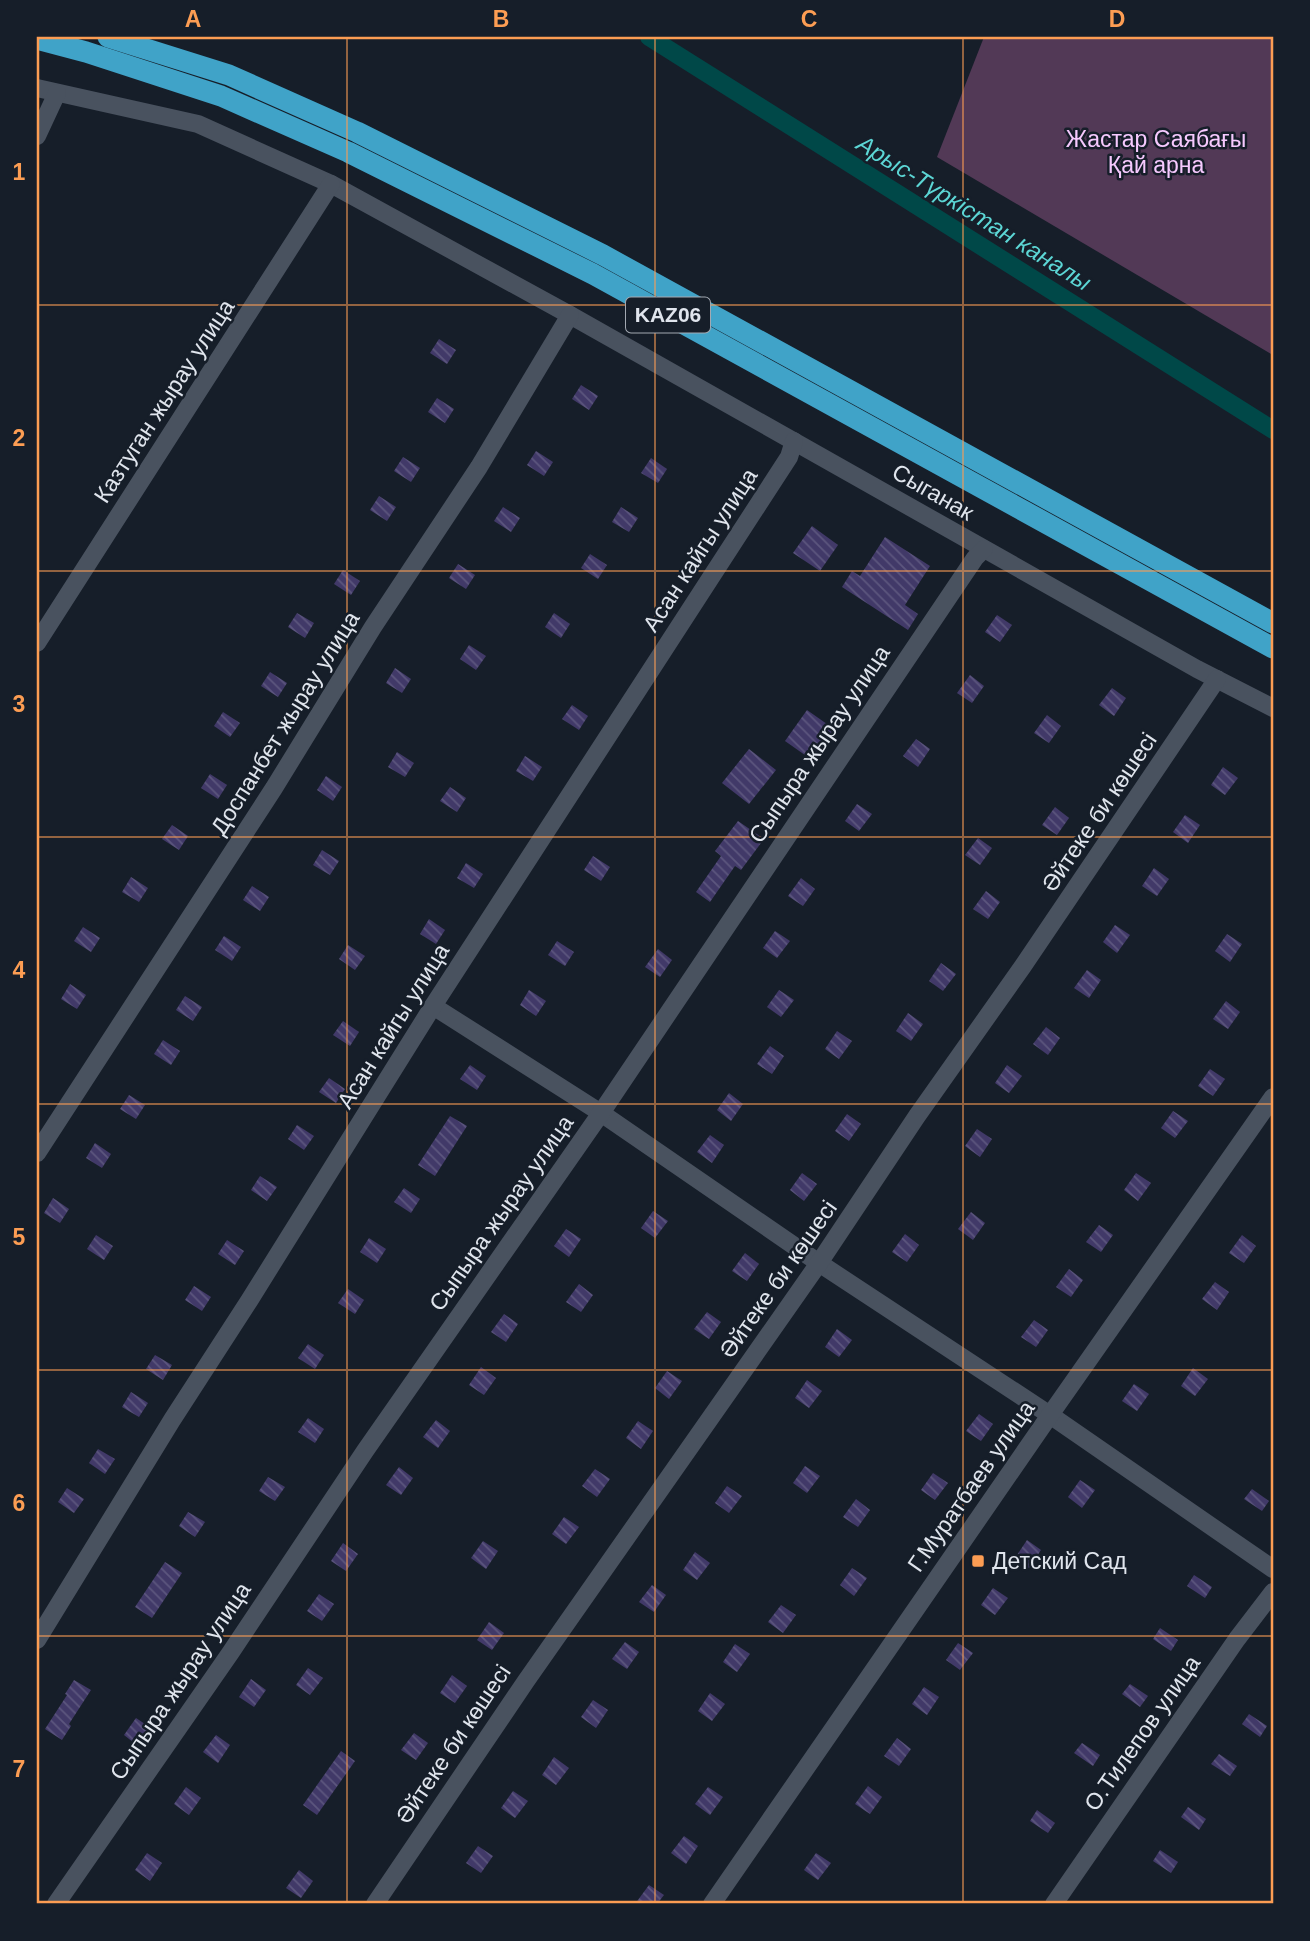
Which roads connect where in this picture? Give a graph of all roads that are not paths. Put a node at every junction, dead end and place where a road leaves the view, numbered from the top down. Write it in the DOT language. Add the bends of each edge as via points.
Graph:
graph roads {
  1 [pos="108,37"];
  2 [pos="37,39"];
  3 [pos="37,88"];
  4 [pos="57,93"];
  5 [pos="37,136"];
  6 [pos="331,184"];
  7 [pos="570,315"];
  8 [pos="794,441"];
  9 [pos="984,548"];
  10 [pos="1273,623"];
  11 [pos="37,643"];
  12 [pos="1273,648"];
  13 [pos="1217,679"];
  14 [pos="1273,708"];
  15 [pos="433,1006"];
  16 [pos="1273,1097"];
  17 [pos="601,1113"];
  18 [pos="37,1153"];
  19 [pos="819,1263"];
  20 [pos="1049,1415"];
  21 [pos="1273,1569"];
  22 [pos="1273,1592"];
  23 [pos="37,1640"];
  24 [pos="56,1904"];
  25 [pos="374,1904"];
  26 [pos="712,1904"];
  27 [pos="1054,1904"];
  1 -- 10 [label="highway, KАZ06" via="229,75 357,132 603,255"];
  2 -- 12 [label="highway, KАZ06" via="221,96 348,152 593,274"];
  3 -- 4 [label="street, Сыганак"];
  4 -- 5 [label="street"];
  4 -- 6 [label="street, Сыганак" via="198,124"];
  6 -- 7 [label="street, Сыганак"];
  6 -- 11 [label="street, Казтуган жырау улица"];
  7 -- 8 [label="street, Сыганак"];
  7 -- 18 [label="street, Доспанбет жырау улица" via="480,467"];
  8 -- 9 [label="street, Сыганак"];
  8 -- 15 [label="street, Асан кайгы улица" via="789,457"];
  9 -- 13 [label="street, Сыганак"];
  9 -- 17 [label="street, Сыпыра жырау улица"];
  13 -- 14 [label="street, Сыганак"];
  13 -- 19 [label="street, Әйтеке би көшесі"];
  15 -- 17 [label="street"];
  15 -- 23 [label="street, Асан кайгы улица"];
  16 -- 20 [label="street, Г.Муратбаев улица"];
  17 -- 19 [label="street"];
  17 -- 24 [label="street, Сыпыра жырау улица"];
  19 -- 20 [label="street"];
  19 -- 25 [label="street, Әйтеке би көшесі"];
  20 -- 21 [label="street"];
  20 -- 26 [label="street, Г.Муратбаев улица"];
  22 -- 27 [label="street, О.Тилепов улица"];
}
